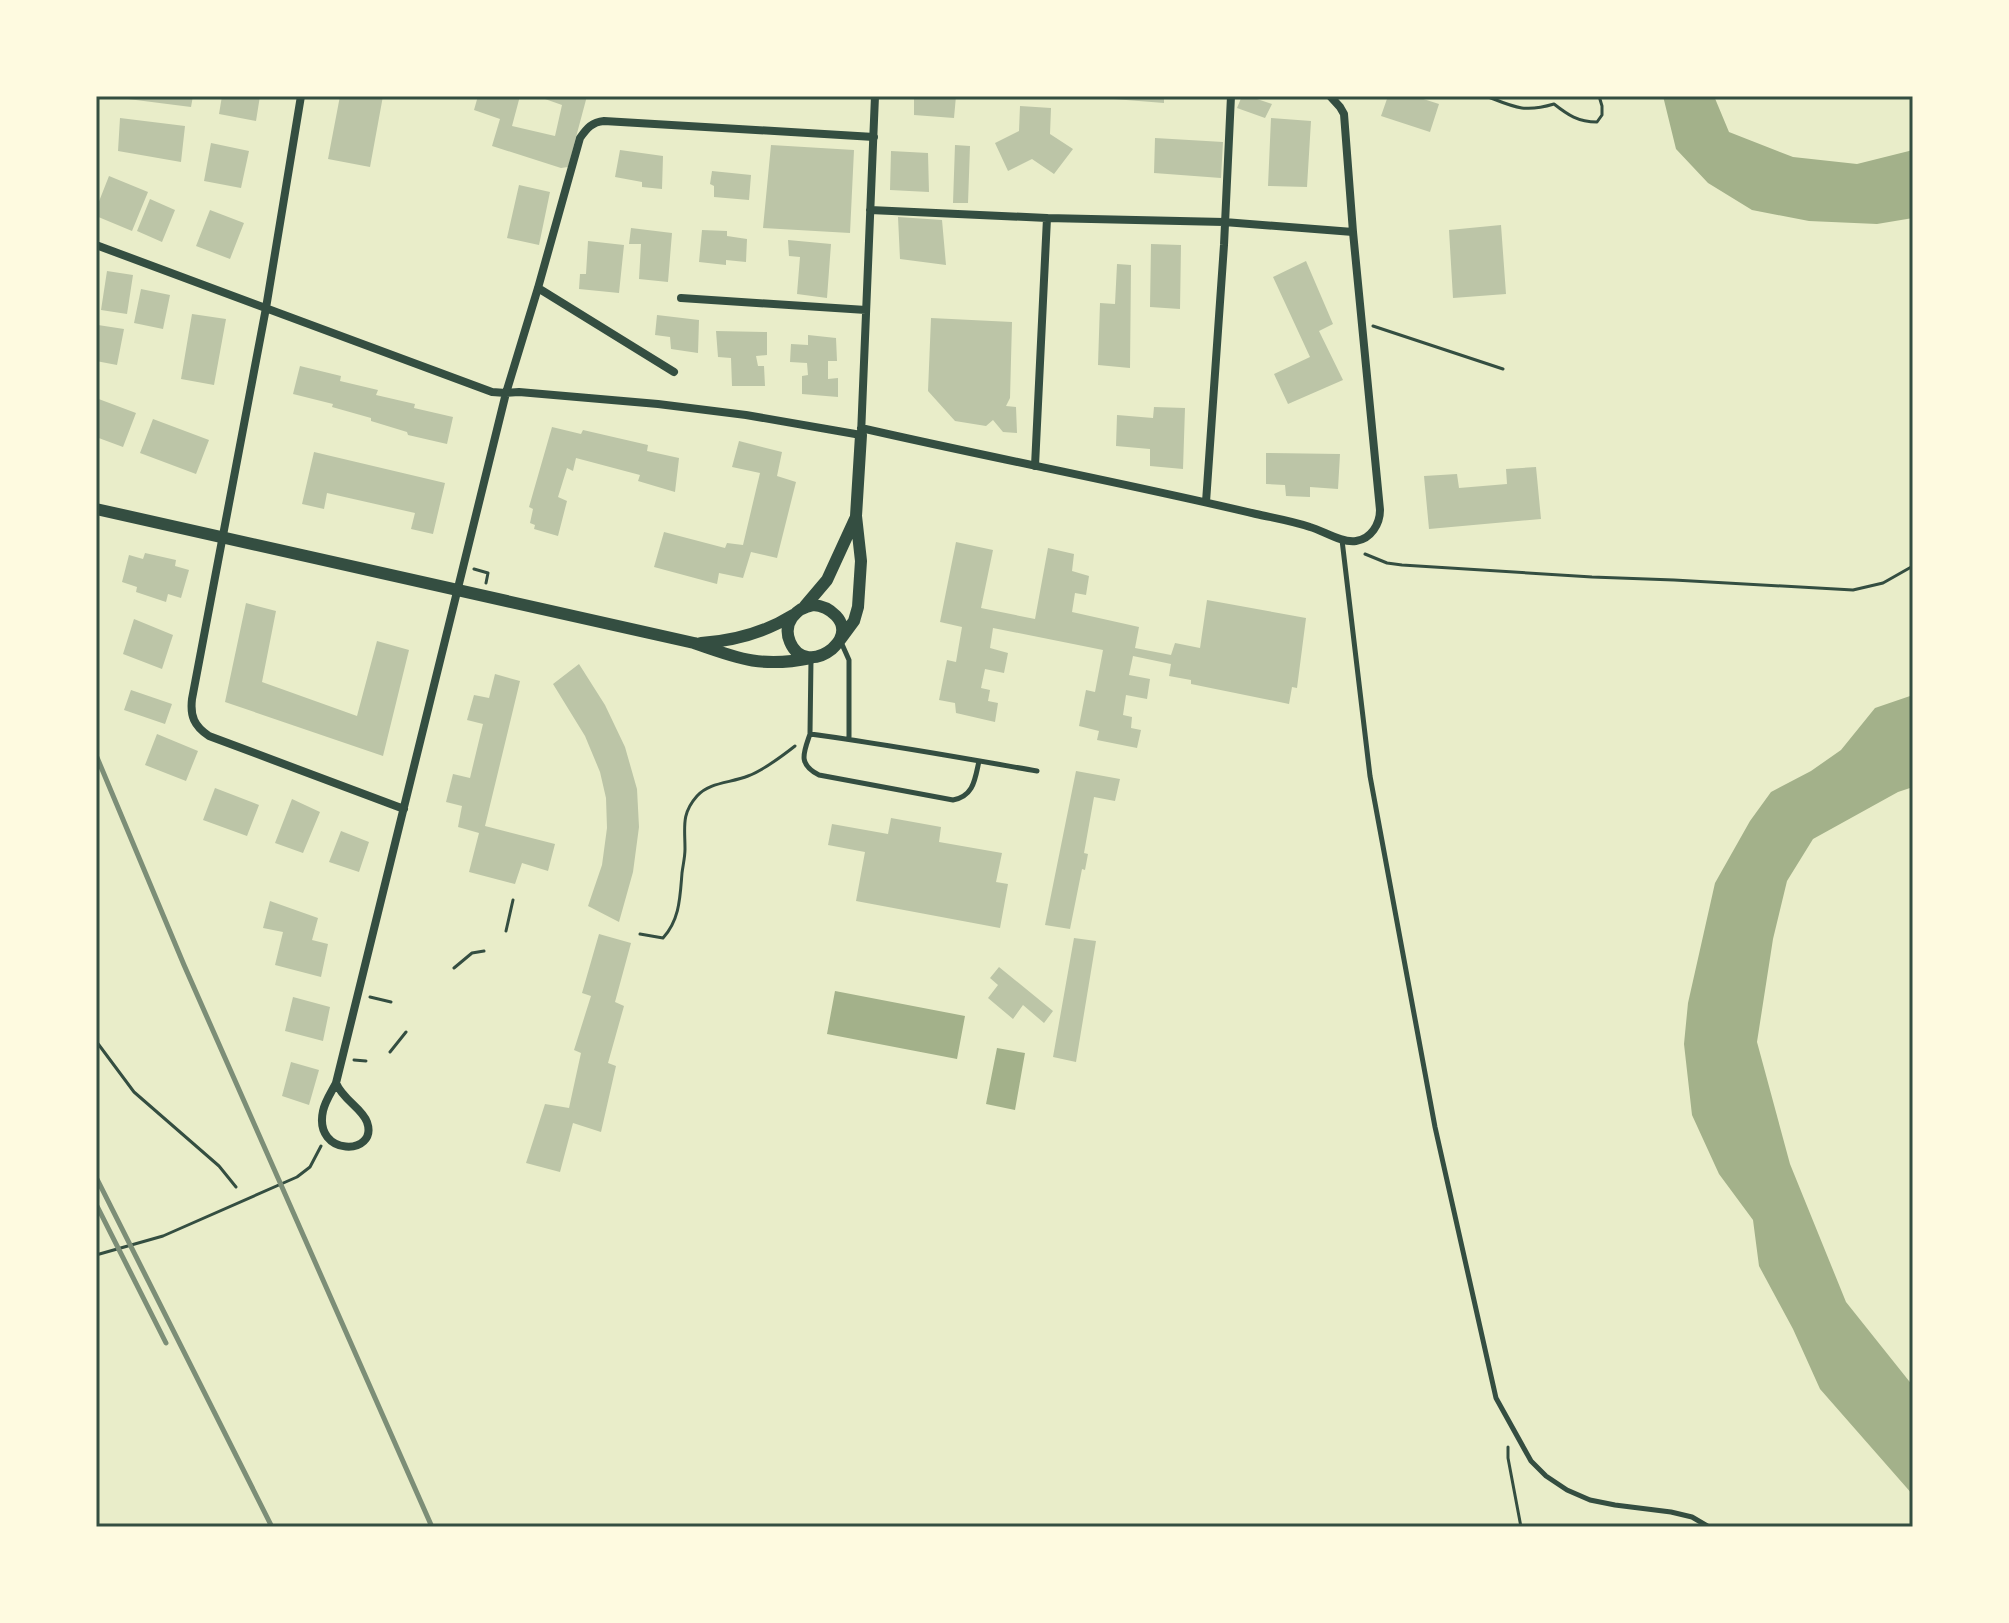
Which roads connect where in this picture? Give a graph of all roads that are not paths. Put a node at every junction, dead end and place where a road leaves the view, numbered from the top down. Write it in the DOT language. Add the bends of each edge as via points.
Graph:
graph roads {
  1 [pos="301,96"];
  2 [pos="875,96"];
  3 [pos="1231,96"];
  4 [pos="1330,96"];
  5 [pos="874,137"];
  6 [pos="870,210"];
  7 [pos="1047,218"];
  8 [pos="1224,222"];
  9 [pos="1353,232"];
  10 [pos="96,245"];
  11 [pos="538,288"];
  12 [pos="681,298"];
  13 [pos="266,308"];
  14 [pos="866,310"];
  15 [pos="674,372"];
  16 [pos="506,393"];
  17 [pos="861,431"];
  18 [pos="1035,466"];
  19 [pos="1206,502"];
  20 [pos="96,509"];
  21 [pos="856,516"];
  22 [pos="1342,539"];
  23 [pos="798,611"];
  24 [pos="840,640"];
  25 [pos="694,643"];
  26 [pos="811,658"];
  27 [pos="810,734"];
  28 [pos="849,739"];
  29 [pos="979,761"];
  30 [pos="1037,771"];
  31 [pos="404,809"];
  32 [pos="336,1083"];
  33 [pos="1709,1527"];
  1 -- 13 [label="street"];
  2 -- 5 [label="street"];
  3 -- 8 [label="street"];
  4 -- 9 [label="street" via="1344,114"];
  5 -- 6 [label="street"];
  5 -- 11 [label="street" via="599,121 579,142"];
  6 -- 7 [label="street"];
  6 -- 14 [label="street"];
  7 -- 8 [label="street"];
  7 -- 18 [label="street"];
  8 -- 9 [label="street"];
  8 -- 19 [label="street"];
  9 -- 22 [label="street" via="1380,510 1370,534 1357,541"];
  10 -- 13 [label="street"];
  11 -- 15 [label="street"];
  11 -- 16 [label="street"];
  12 -- 14 [label="street"];
  13 -- 16 [label="street"];
  13 -- 31 [label="street" via="192,717 209,736"];
  14 -- 17 [label="street"];
  16 -- 17 [label="street" via="658,404"];
  16 -- 31 [label="street"];
  17 -- 18 [label="street"];
  17 -- 21 [label="street"];
  18 -- 19 [label="street"];
  19 -- 22 [label="street"];
  20 -- 25 [label="street"];
  21 -- 23 [label="street" via="827,580"];
  21 -- 24 [label="street" via="861,561 858,607"];
  22 -- 33 [label="lane" via="1370,776 1435,1127 1496,1398 1531,1461 1567,1490 1590,1500 1692,1517"];
  23 -- 24 [label="street" via="813,605 830,609 840,623"];
  23 -- 25 [label="street" via="755,634"];
  23 -- 26 [label="street" via="788,636 796,651"];
  24 -- 26 [label="street" via="827,653"];
  24 -- 28 [label="lane" via="849,660"];
  25 -- 26 [label="street" via="761,663"];
  26 -- 27 [label="lane"];
  27 -- 28 [label="lane"];
  27 -- 29 [label="lane" via="804,759 819,775 948,800 969,793"];
  28 -- 29 [label="lane"];
  29 -- 30 [label="lane"];
  31 -- 32 [label="street"];
  32 -- 32 [label="street" via="323,1110 323,1123 335,1144 355,1146 364,1140 367,1123"];
}
